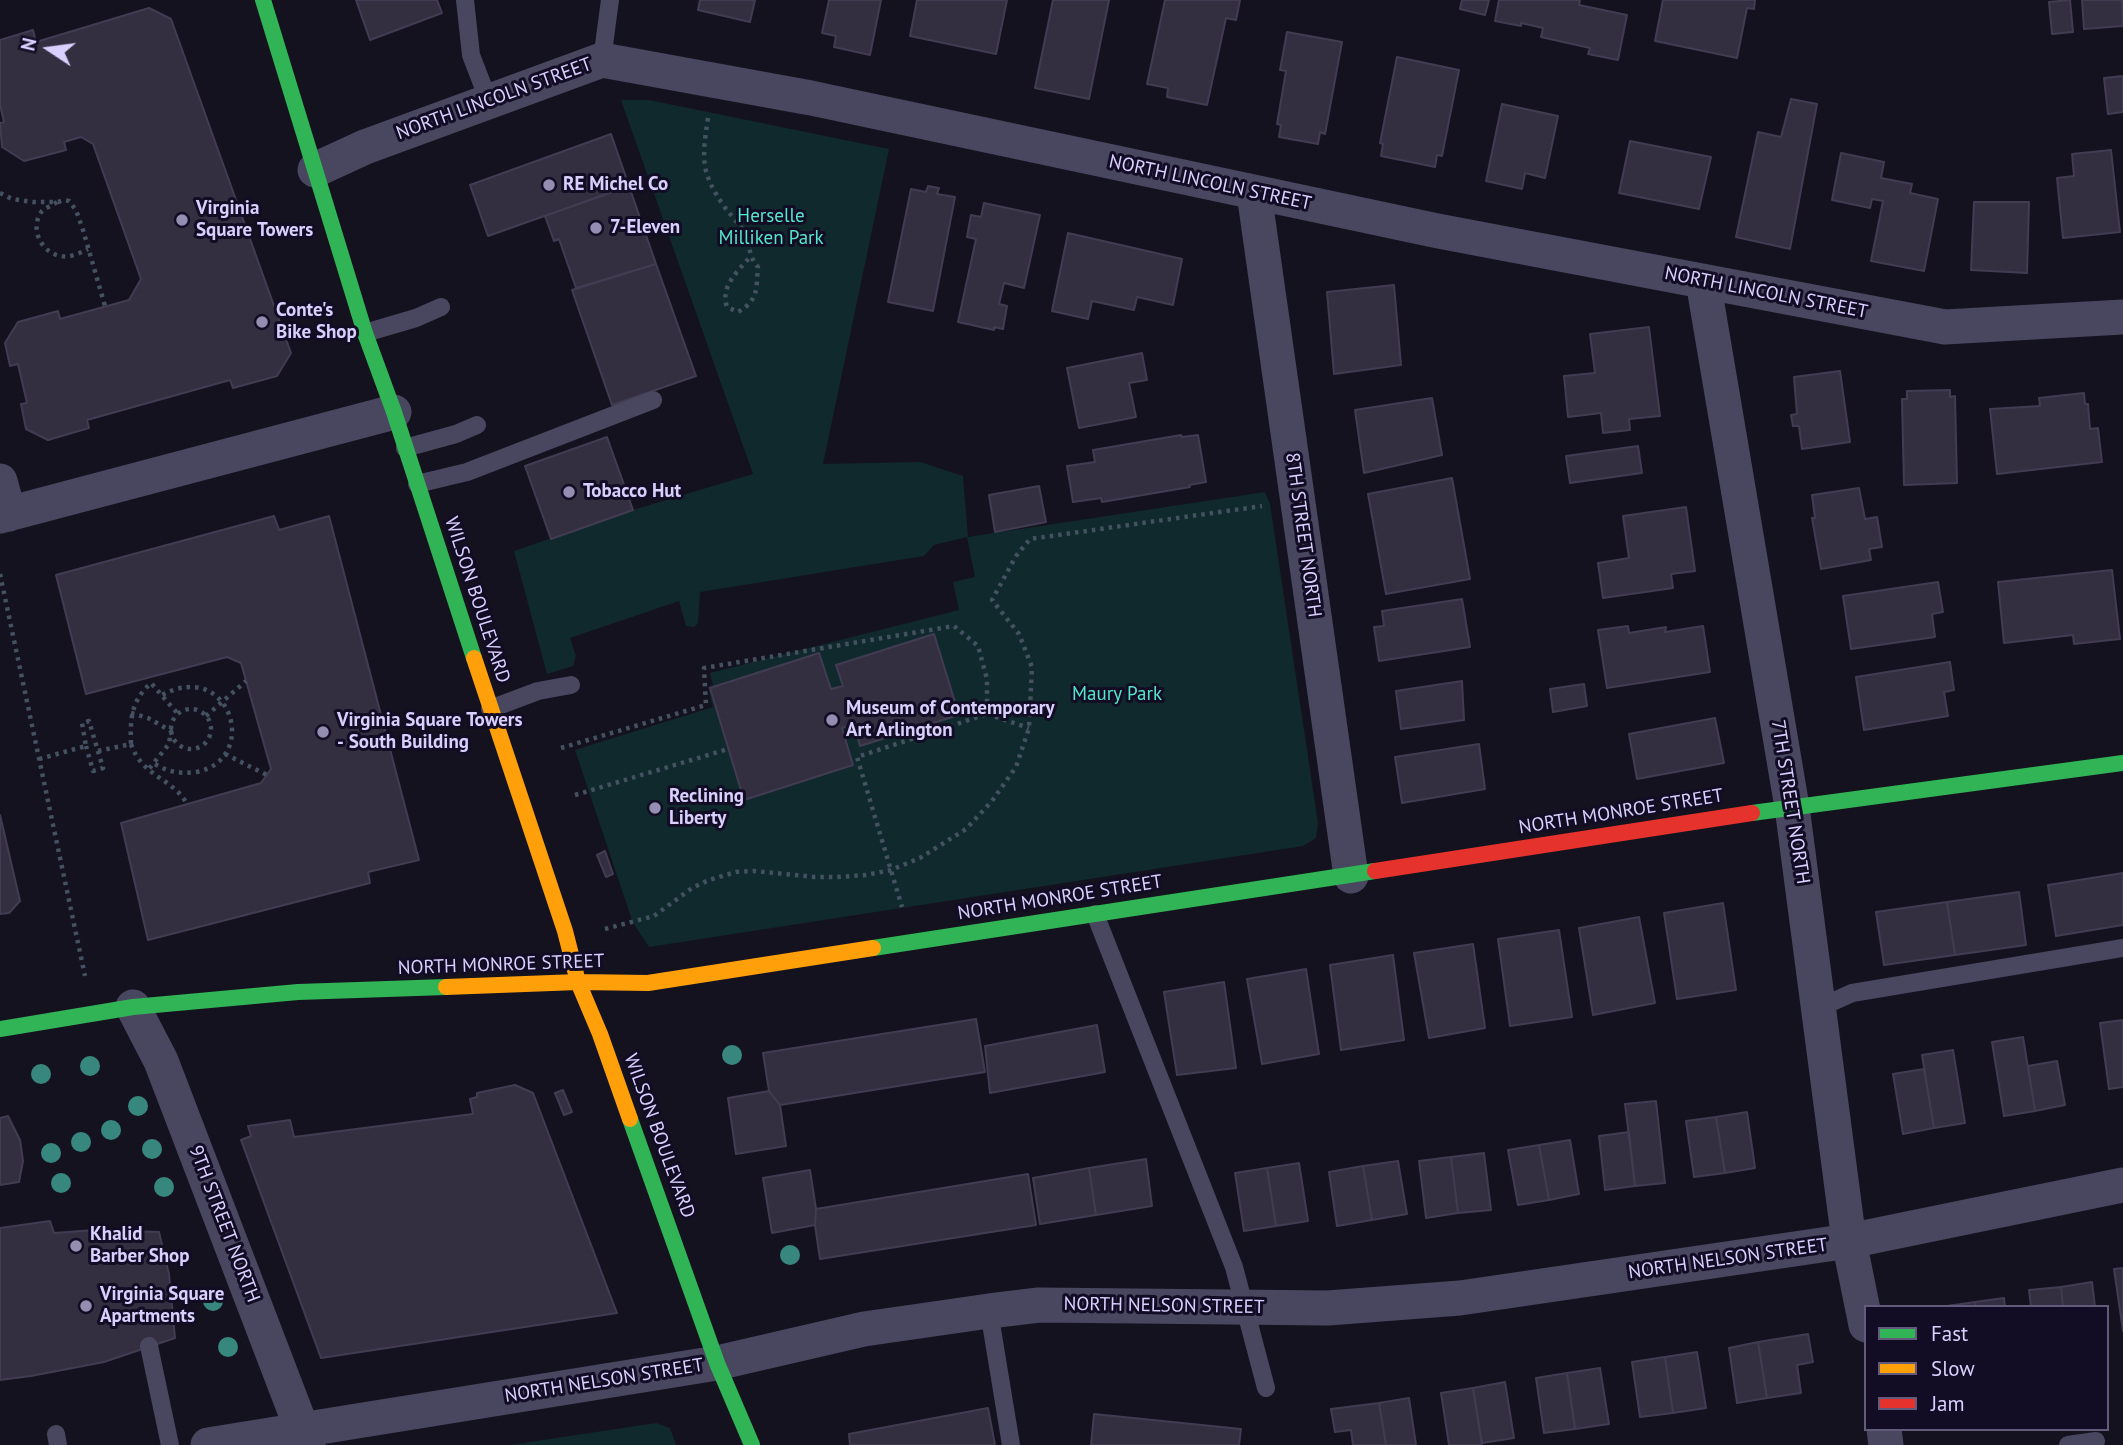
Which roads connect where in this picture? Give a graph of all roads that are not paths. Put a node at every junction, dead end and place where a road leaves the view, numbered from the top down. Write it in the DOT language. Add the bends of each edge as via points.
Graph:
graph roads {
  1 [pos="263,0"];
  2 [pos="465,0"];
  3 [pos="610,0"];
  4 [pos="602,60"];
  5 [pos="489,102"];
  6 [pos="315,170"];
  7 [pos="1254,193"];
  8 [pos="1703,281"];
  9 [pos="442,307"];
  10 [pos="2123,317"];
  11 [pos="365,333"];
  12 [pos="653,400"];
  13 [pos="394,412"];
  14 [pos="477,425"];
  15 [pos="405,448"];
  16 [pos="417,484"];
  17 [pos="3,504"];
  18 [pos="571,685"];
  19 [pos="490,709"];
  20 [pos="2123,763"];
  21 [pos="1791,807"];
  22 [pos="1352,876"];
  23 [pos="1096,914"];
  24 [pos="2123,948"];
  25 [pos="579,982"];
  26 [pos="133,1007"];
  27 [pos="1819,1008"];
  28 [pos="0,1029"];
  29 [pos="2123,1185"];
  30 [pos="1849,1241"];
  31 [pos="1246,1307"];
  32 [pos="989,1311"];
  33 [pos="1864,1315"];
  34 [pos="149,1346"];
  35 [pos="717,1363"];
  36 [pos="1266,1388"];
  37 [pos="305,1438"];
  38 [pos="170,1445"];
  39 [pos="208,1445"];
  40 [pos="752,1445"];
  41 [pos="1011,1445"];
  42 [pos="2068,1445"];
  43 [pos="2095,1445"];
  1 -- 6 [label="street, WILSON BOULEVARD"];
  2 -- 5 [label="lane" via="471,55"];
  3 -- 4 [label="lane"];
  4 -- 5 [label="street, NORTH LINCOLN STREET"];
  4 -- 7 [label="street, NORTH LINCOLN STREET" via="824,101"];
  5 -- 6 [label="street, NORTH LINCOLN STREET"];
  6 -- 11 [label="street, WILSON BOULEVARD"];
  7 -- 8 [label="street, NORTH LINCOLN STREET"];
  7 -- 22 [label="street, 8TH STREET NORTH"];
  8 -- 10 [label="street, NORTH LINCOLN STREET" via="1945,327"];
  8 -- 21 [label="street, 7TH STREET NORTH"];
  9 -- 11 [label="lane"];
  11 -- 13 [label="street, WILSON BOULEVARD"];
  12 -- 16 [label="lane" via="467,472"];
  13 -- 15 [label="street, WILSON BOULEVARD"];
  13 -- 17 [label="street"];
  14 -- 15 [label="lane"];
  15 -- 16 [label="street, WILSON BOULEVARD"];
  16 -- 19 [label="street, WILSON BOULEVARD"];
  18 -- 19 [label="lane" via="538,691"];
  19 -- 25 [label="street, WILSON BOULEVARD"];
  20 -- 21 [label="street, NORTH MONROE STREET"];
  21 -- 22 [label="street, NORTH MONROE STREET"];
  21 -- 27 [label="street, 7TH STREET NORTH"];
  22 -- 23 [label="street, NORTH MONROE STREET"];
  23 -- 25 [label="street, NORTH MONROE STREET" via="648,984"];
  23 -- 31 [label="lane"];
  24 -- 27 [label="lane" via="1852,993"];
  25 -- 26 [label="street, NORTH MONROE STREET" via="298,992"];
  25 -- 35 [label="street, WILSON BOULEVARD"];
  26 -- 28 [label="street, NORTH MONROE STREET"];
  26 -- 37 [label="street, 9TH STREET NORTH" via="164,1069"];
  27 -- 30 [label="street, 7TH STREET NORTH"];
  29 -- 30 [label="street, NORTH NELSON STREET"];
  30 -- 31 [label="street, NORTH NELSON STREET" via="1460,1298 1328,1308"];
  30 -- 33 [label="street, 7TH STREET NORTH"];
  31 -- 32 [label="street, NORTH NELSON STREET" via="1039,1305"];
  31 -- 36 [label="lane"];
  32 -- 35 [label="street, NORTH NELSON STREET" via="864,1329"];
  32 -- 41 [label="lane"];
  34 -- 38 [label="lane"];
  35 -- 37 [label="street, NORTH NELSON STREET"];
  35 -- 40 [label="street, WILSON BOULEVARD"];
  37 -- 39 [label="street, NORTH NELSON STREET"];
  42 -- 43 [label="lane" via="2096,1441"];
}
